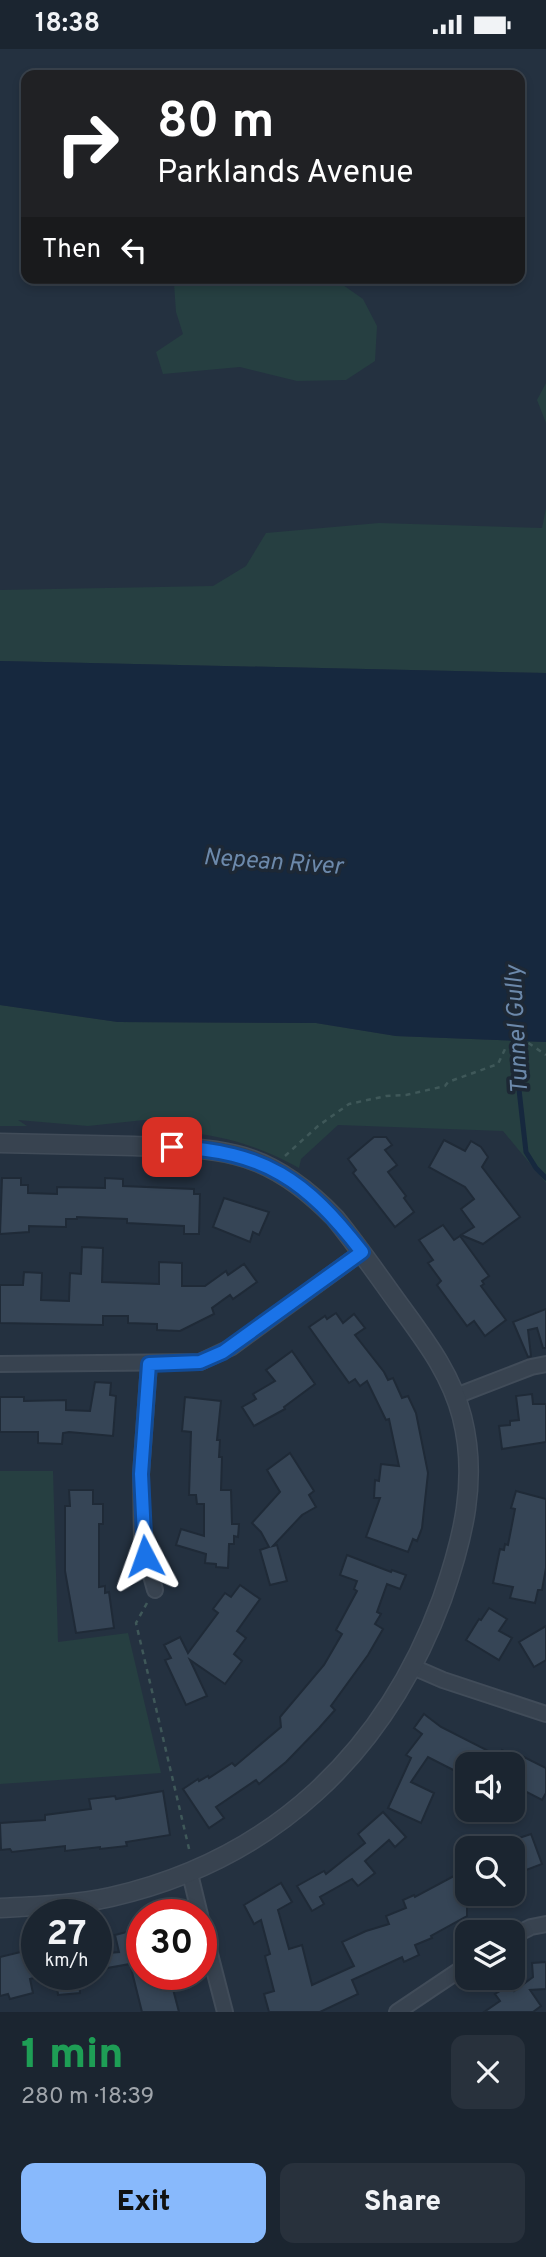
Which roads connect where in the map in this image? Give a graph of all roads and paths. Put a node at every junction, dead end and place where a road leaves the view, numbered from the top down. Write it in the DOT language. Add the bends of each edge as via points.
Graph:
graph roads {
  1 [pos="546,1055"];
  2 [pos="0,1143"];
  3 [pos="282,1159"];
  4 [pos="362,1252"];
  5 [pos="0,1364"];
  6 [pos="149,1364"];
  7 [pos="546,1364"];
  8 [pos="456,1396"];
  9 [pos="155,1590"];
  10 [pos="413,1667"];
  11 [pos="546,1714"];
  12 [pos="190,1874"];
  13 [pos="196,1899"];
  14 [pos="0,1908"];
  15 [pos="546,1924"];
  16 [pos="525,1930"];
  17 [pos="455,1973"];
  18 [pos="217,1980"];
  19 [pos="225,2012"];
  20 [pos="397,2012"];
  1 -- 3 [label="path" via="527,1042 505,1049 498,1064 445,1086 349,1104"];
  2 -- 4 [label="street" via="190,1148 235,1154 259,1163 318,1200"];
  4 -- 6 [label="street" via="223,1352 200,1362"];
  4 -- 8 [label="street" via="434,1353"];
  5 -- 6 [label="street"];
  6 -- 9 [label="street" via="141,1474 142,1543"];
  7 -- 8 [label="street"];
  8 -- 10 [label="street" via="469,1453 467,1512 449,1579"];
  9 -- 12 [label="path" via="136,1623 190,1853"];
  10 -- 11 [label="street"];
  10 -- 12 [label="street" via="362,1744 306,1800 259,1837"];
  12 -- 13 [label="street"];
  12 -- 14 [label="street" via="108,1897"];
  15 -- 16 [label="street"];
  17 -- 20 [label="street"];
  18 -- 19 [label="street"];
}
